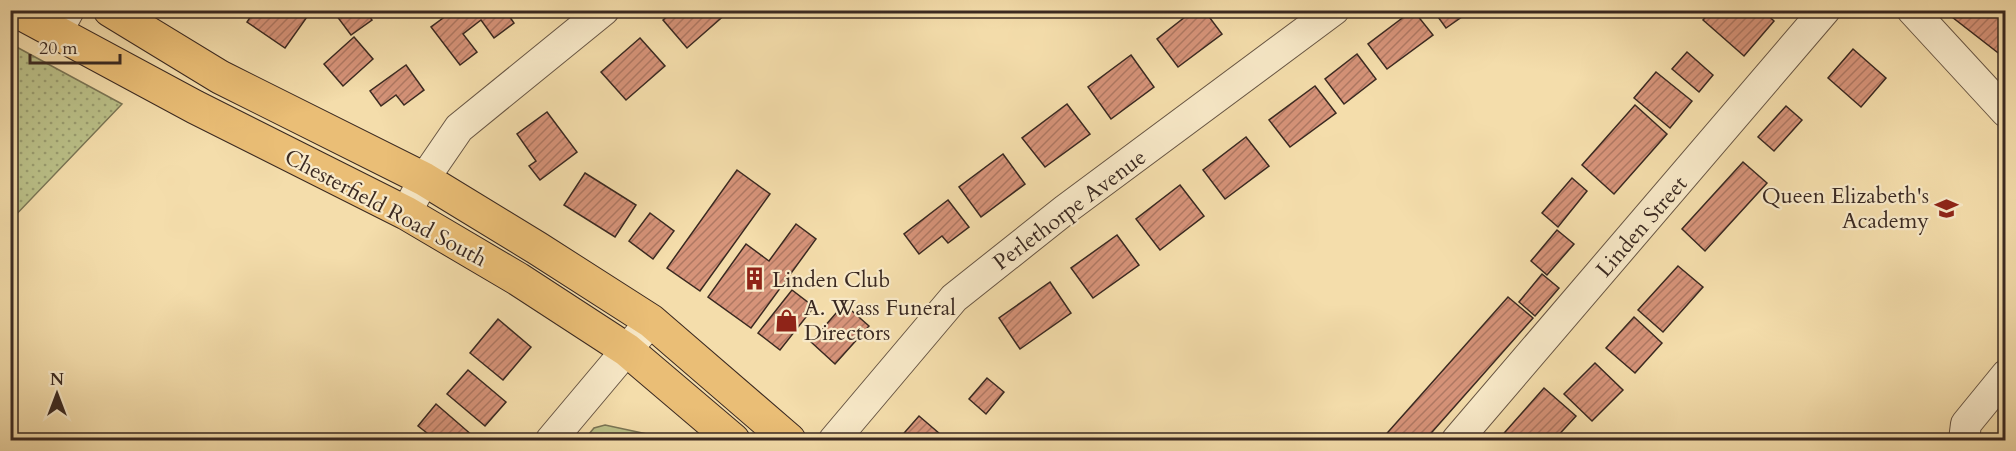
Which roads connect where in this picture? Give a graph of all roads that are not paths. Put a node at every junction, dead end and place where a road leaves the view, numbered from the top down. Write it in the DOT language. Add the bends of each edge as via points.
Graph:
graph roads {
  1 [pos="15,10"];
  2 [pos="110,10"];
  3 [pos="604,10"];
  4 [pos="1334,10"];
  5 [pos="1825,10"];
  6 [pos="1912,10"];
  7 [pos="63,21"];
  8 [pos="2006,112"];
  9 [pos="424,179"];
  10 [pos="406,213"];
  11 [pos="651,321"];
  12 [pos="627,350"];
  13 [pos="2006,375"];
  14 [pos="551,441"];
  15 [pos="733,441"];
  16 [pos="789,441"];
  17 [pos="834,441"];
  18 [pos="1457,441"];
  19 [pos="1964,441"];
  1 -- 7 [label="main road, Chesterfield Road South"];
  2 -- 9 [label="main road, Chesterfield Road South" via="220,77"];
  3 -- 9 [label="street" via="459,128"];
  4 -- 17 [label="street, Perlethorpe Avenue" via="1066,209 954,298"];
  5 -- 18 [label="street, Linden Street"];
  6 -- 8 [label="street"];
  7 -- 10 [label="main road, Chesterfield Road South" via="195,107"];
  9 -- 10 [label="street"];
  9 -- 11 [label="main road, Chesterfield Road South"];
  10 -- 12 [label="main road, Chesterfield Road South"];
  11 -- 12 [label="street"];
  11 -- 16 [label="main road, Chesterfield Road South"];
  12 -- 14 [label="street"];
  12 -- 15 [label="main road, Chesterfield Road South"];
  13 -- 19 [label="street" via="1966,424"];
}
